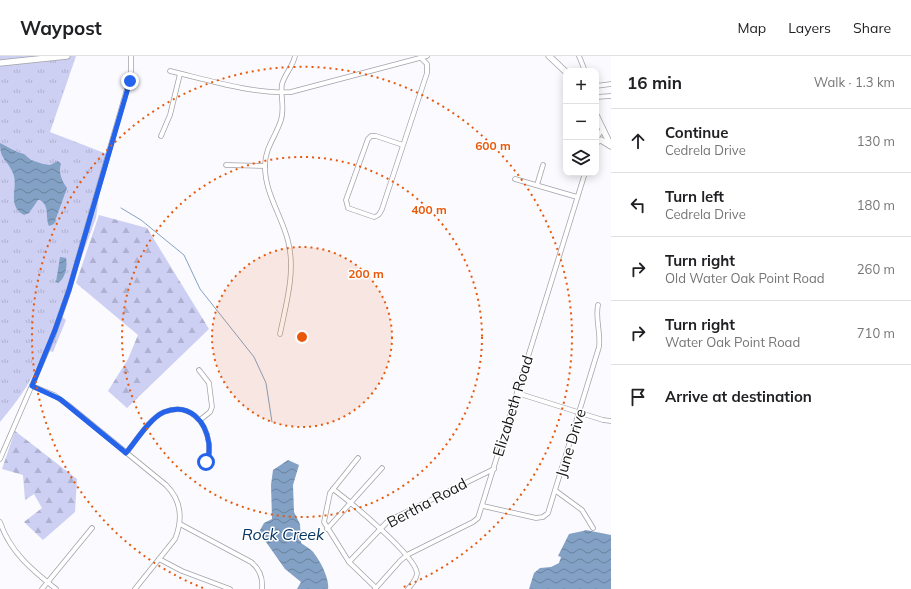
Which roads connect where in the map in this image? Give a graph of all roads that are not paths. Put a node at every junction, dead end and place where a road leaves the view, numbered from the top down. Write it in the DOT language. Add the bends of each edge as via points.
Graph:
graph roads {
  1 [pos="67,56"];
  2 [pos="131,56"];
  3 [pos="295,56"];
  4 [pos="427,56"];
  5 [pos="549,56"];
  6 [pos="579,56"];
  7 [pos="29,58"];
  8 [pos="421,58"];
  9 [pos="0,63"];
  10 [pos="584,68"];
  11 [pos="563,69"];
  12 [pos="170,71"];
  13 [pos="180,74"];
  14 [pos="611,84"];
  15 [pos="599,86"];
  16 [pos="282,92"];
  17 [pos="611,96"];
  18 [pos="599,97"];
  19 [pos="599,120"];
  20 [pos="603,128"];
  21 [pos="599,135"];
  22 [pos="162,136"];
  23 [pos="599,140"];
  24 [pos="403,145"];
  25 [pos="611,146"];
  26 [pos="226,165"];
  27 [pos="543,165"];
  28 [pos="265,166"];
  29 [pos="584,176"];
  30 [pos="515,179"];
  31 [pos="536,185"];
  32 [pos="577,197"];
  33 [pos="598,305"];
  34 [pos="280,334"];
  35 [pos="199,370"];
  36 [pos="32,386"];
  37 [pos="517,393"];
  38 [pos="580,413"];
  39 [pos="200,420"];
  40 [pos="611,421"];
  41 [pos="126,453"];
  42 [pos="358,458"];
  43 [pos="0,459"];
  44 [pos="206,462"];
  45 [pos="382,468"];
  46 [pos="494,469"];
  47 [pos="332,488"];
  48 [pos="556,490"];
  49 [pos="351,503"];
  50 [pos="483,506"];
  51 [pos="0,522"];
  52 [pos="180,524"];
  53 [pos="92,528"];
  54 [pos="593,528"];
  55 [pos="379,529"];
  56 [pos="327,530"];
  57 [pos="2,535"];
  58 [pos="407,555"];
  59 [pos="159,559"];
  60 [pos="349,562"];
  61 [pos="48,582"];
  62 [pos="375,588"];
  63 [pos="42,589"];
  64 [pos="56,589"];
  65 [pos="135,589"];
  66 [pos="230,589"];
  67 [pos="262,589"];
  68 [pos="408,589"];
  1 -- 7 [label="main road"];
  2 -- 36 [label="street" via="127,89 76,270"];
  3 -- 16 [label="street" via="283,80"];
  4 -- 8 [label="street"];
  5 -- 11 [label="main road"];
  6 -- 10 [label="street"];
  7 -- 9 [label="main road"];
  8 -- 16 [label="street" via="291,92"];
  8 -- 24 [label="street" via="427,64 427,73"];
  12 -- 13 [label="street"];
  13 -- 16 [label="street" via="249,89"];
  13 -- 22 [label="street"];
  14 -- 15 [label="street"];
  16 -- 28 [label="street" via="282,117 268,148"];
  17 -- 18 [label="street"];
  19 -- 20 [label="main road"];
  20 -- 21 [label="street"];
  20 -- 25 [label="main road"];
  23 -- 25 [label="main road"];
  24 -- 24 [label="street" via="379,215 371,217 348,208 346,200 368,139 376,136"];
  26 -- 28 [label="street"];
  27 -- 31 [label="street"];
  28 -- 34 [label="street" via="267,183 286,233 290,252 290,275"];
  29 -- 32 [label="street, Elizabeth Road"];
  30 -- 31 [label="street"];
  31 -- 32 [label="street"];
  32 -- 37 [label="street, Elizabeth Road"];
  33 -- 38 [label="street, June Drive" via="596,311 599,347"];
  35 -- 39 [label="street" via="209,383 212,407"];
  36 -- 41 [label="street" via="60,399"];
  36 -- 43 [label="street"];
  37 -- 38 [label="street"];
  37 -- 46 [label="street, Elizabeth Road"];
  38 -- 40 [label="street"];
  38 -- 48 [label="street, June Drive"];
  39 -- 41 [label="street" via="193,414 181,410 163,413 151,422"];
  39 -- 44 [label="street" via="208,436 209,455"];
  41 -- 52 [label="street" via="173,493 180,511"];
  42 -- 47 [label="street"];
  45 -- 49 [label="street"];
  46 -- 50 [label="street, Elizabeth Road"];
  46 -- 55 [label="street, Bertha Road" via="388,521"];
  47 -- 49 [label="street"];
  47 -- 56 [label="street" via="324,519"];
  48 -- 50 [label="street, June Drive" via="550,510 543,517 536,518"];
  48 -- 54 [label="street" via="582,510"];
  49 -- 55 [label="street"];
  49 -- 56 [label="street"];
  50 -- 58 [label="street, Elizabeth Road" via="476,520"];
  51 -- 57 [label="street"];
  52 -- 59 [label="street" via="175,539"];
  52 -- 67 [label="street" via="251,562 261,575"];
  53 -- 61 [label="street"];
  55 -- 58 [label="street"];
  55 -- 60 [label="street, Bertha Road"];
  56 -- 60 [label="street"];
  57 -- 61 [label="street" via="18,556"];
  58 -- 62 [label="street, Elizabeth Road"];
  58 -- 68 [label="street" via="417,574"];
  59 -- 65 [label="street"];
  59 -- 66 [label="street" via="182,571"];
  60 -- 62 [label="street"];
  61 -- 63 [label="street"];
  61 -- 64 [label="street"];
}
